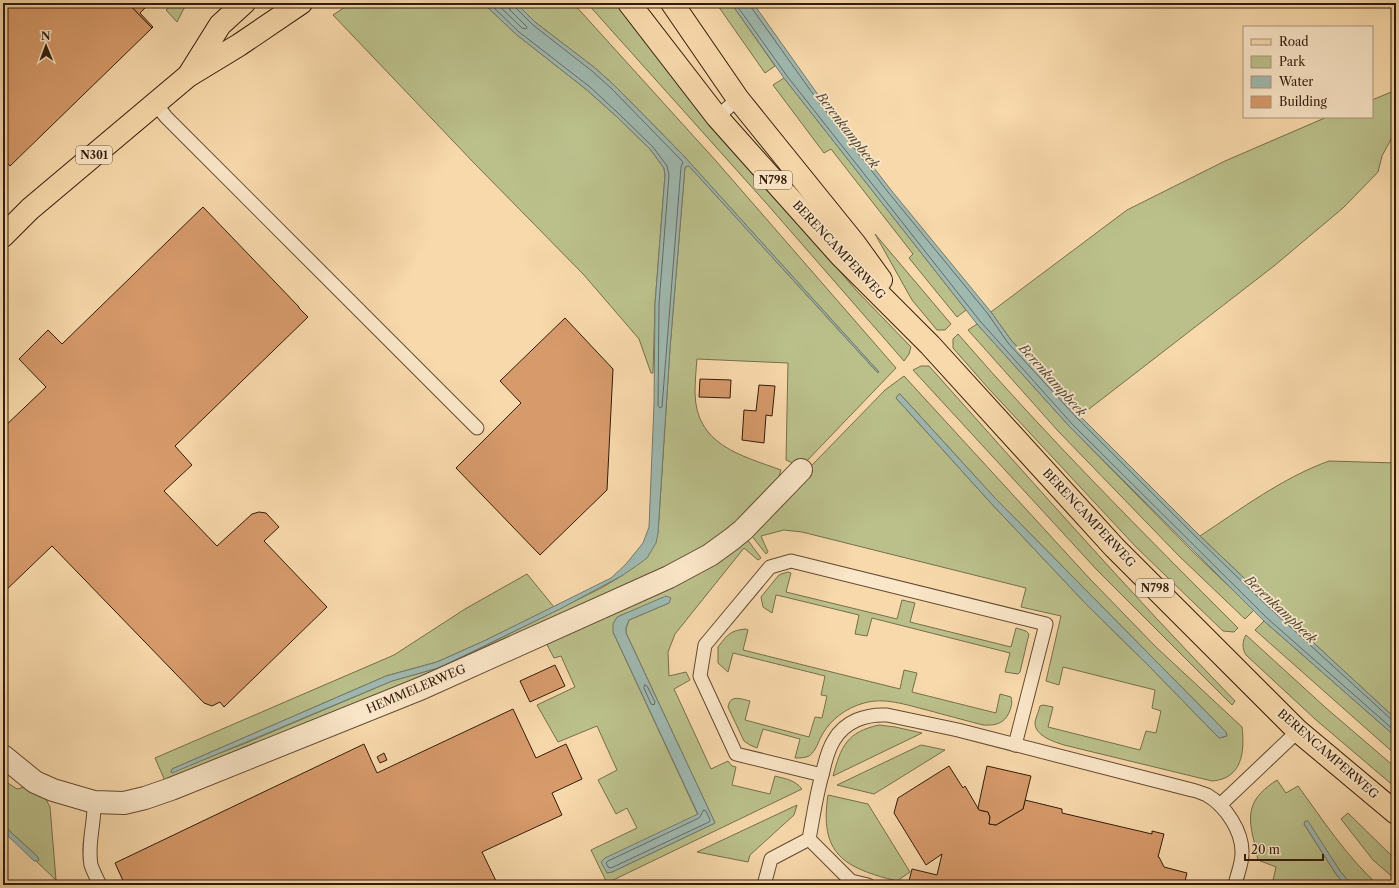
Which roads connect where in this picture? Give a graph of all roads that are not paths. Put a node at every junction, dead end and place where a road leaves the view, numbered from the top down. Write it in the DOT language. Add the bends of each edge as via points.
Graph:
graph roads {
  1 [pos="244,3"];
  2 [pos="301,3"];
  3 [pos="629,3"];
  4 [pos="672,3"];
  5 [pos="188,76"];
  6 [pos="738,99"];
  7 [pos="155,103"];
  8 [pos="717,117"];
  9 [pos="3,236"];
  10 [pos="930,345"];
  11 [pos="477,428"];
  12 [pos="802,470"];
  13 [pos="1298,731"];
  14 [pos="1015,745"];
  15 [pos="3,756"];
  16 [pos="822,775"];
  17 [pos="94,802"];
  18 [pos="1220,805"];
  19 [pos="1396,813"];
  20 [pos="809,839"];
  21 [pos="100,885"];
  22 [pos="764,885"];
  23 [pos="868,885"];
  24 [pos="1235,885"];
  1 -- 5 [label="main road, N301" via="220,25"];
  2 -- 5 [label="main road, N301"];
  3 -- 8 [label="main road, BERENCAMPERWEG / N798"];
  4 -- 6 [label="main road, BERENCAMPERWEG / N798"];
  5 -- 7 [label="main road, N301"];
  6 -- 8 [label="lane"];
  6 -- 10 [label="main road, BERENCAMPERWEG / N798" via="854,244"];
  7 -- 9 [label="main road, N301" via="30,209"];
  7 -- 11 [label="lane" via="166,117"];
  8 -- 10 [label="main road, BERENCAMPERWEG / N798" via="842,256"];
  10 -- 13 [label="main road, BERENCAMPERWEG / N798" via="1114,547"];
  12 -- 17 [label="street, HEMMELERWEG" via="732,540 669,577 422,688 171,789 124,803"];
  13 -- 18 [label="lane"];
  13 -- 19 [label="main road, BERENCAMPERWEG / N798"];
  14 -- 16 [label="lane" via="958,730 876,714 859,718 839,733 833,741"];
  14 -- 16 [label="lane" via="1046,624 791,561 770,567 705,645 700,676 736,754"];
  14 -- 18 [label="lane" via="1192,790 1207,795"];
  15 -- 17 [label="street, HEMMELERWEG" via="35,782"];
  16 -- 20 [label="lane"];
  17 -- 21 [label="lane" via="95,816 90,840 91,865"];
  18 -- 24 [label="lane" via="1236,826 1242,845"];
  20 -- 22 [label="lane" via="771,859"];
  20 -- 23 [label="lane" via="851,880"];
}
